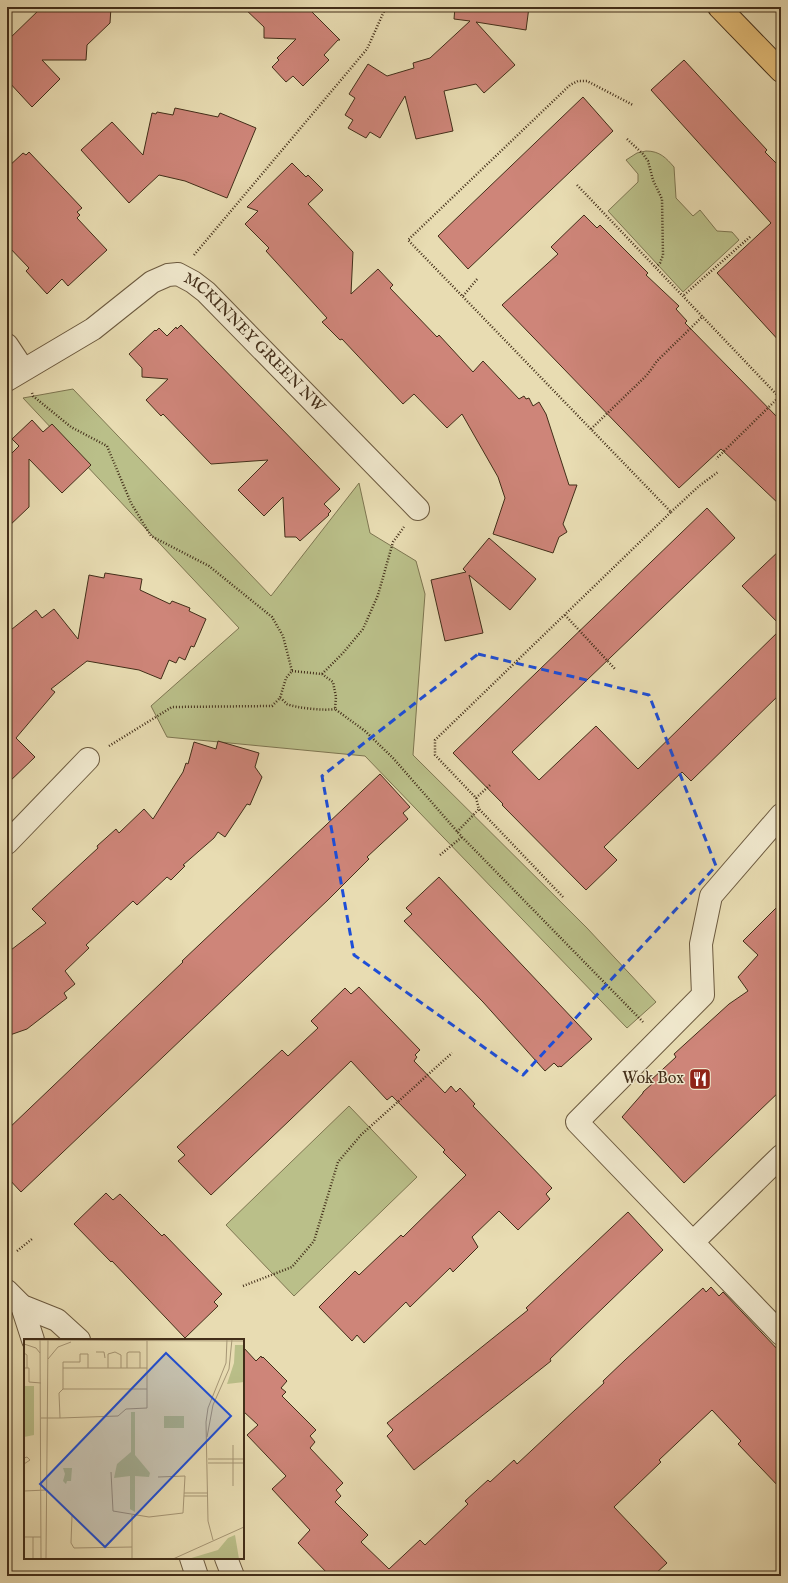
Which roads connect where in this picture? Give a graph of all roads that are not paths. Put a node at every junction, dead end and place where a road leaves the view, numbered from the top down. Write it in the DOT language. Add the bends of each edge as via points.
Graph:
graph roads {
  1 [pos="720,7"];
  2 [pos="781,72"];
  3 [pos="7,345"];
  4 [pos="15,374"];
  5 [pos="418,509"];
  6 [pos="88,759"];
  7 [pos="781,815"];
  8 [pos="7,843"];
  9 [pos="781,1156"];
  10 [pos="693,1242"];
  11 [pos="15,1299"];
  12 [pos="781,1334"];
  13 [pos="33,1339"];
  14 [pos="78,1339"];
  15 [pos="191,1559"];
  16 [pos="226,1559"];
  17 [pos="197,1576"];
  18 [pos="233,1576"];
  1 -- 2 [label="main road"];
  3 -- 4 [label="street"];
  4 -- 5 [label="street, MCKINNEY GREEN NW" via="93,329 152,282 178,274 206,292"];
  6 -- 8 [label="street"];
  7 -- 10 [label="street" via="711,896 701,944 703,995 577,1122"];
  9 -- 10 [label="street"];
  10 -- 12 [label="street"];
  11 -- 13 [label="street"];
  11 -- 14 [label="street" via="57,1320"];
  15 -- 17 [label="street"];
  16 -- 18 [label="street"];
}
